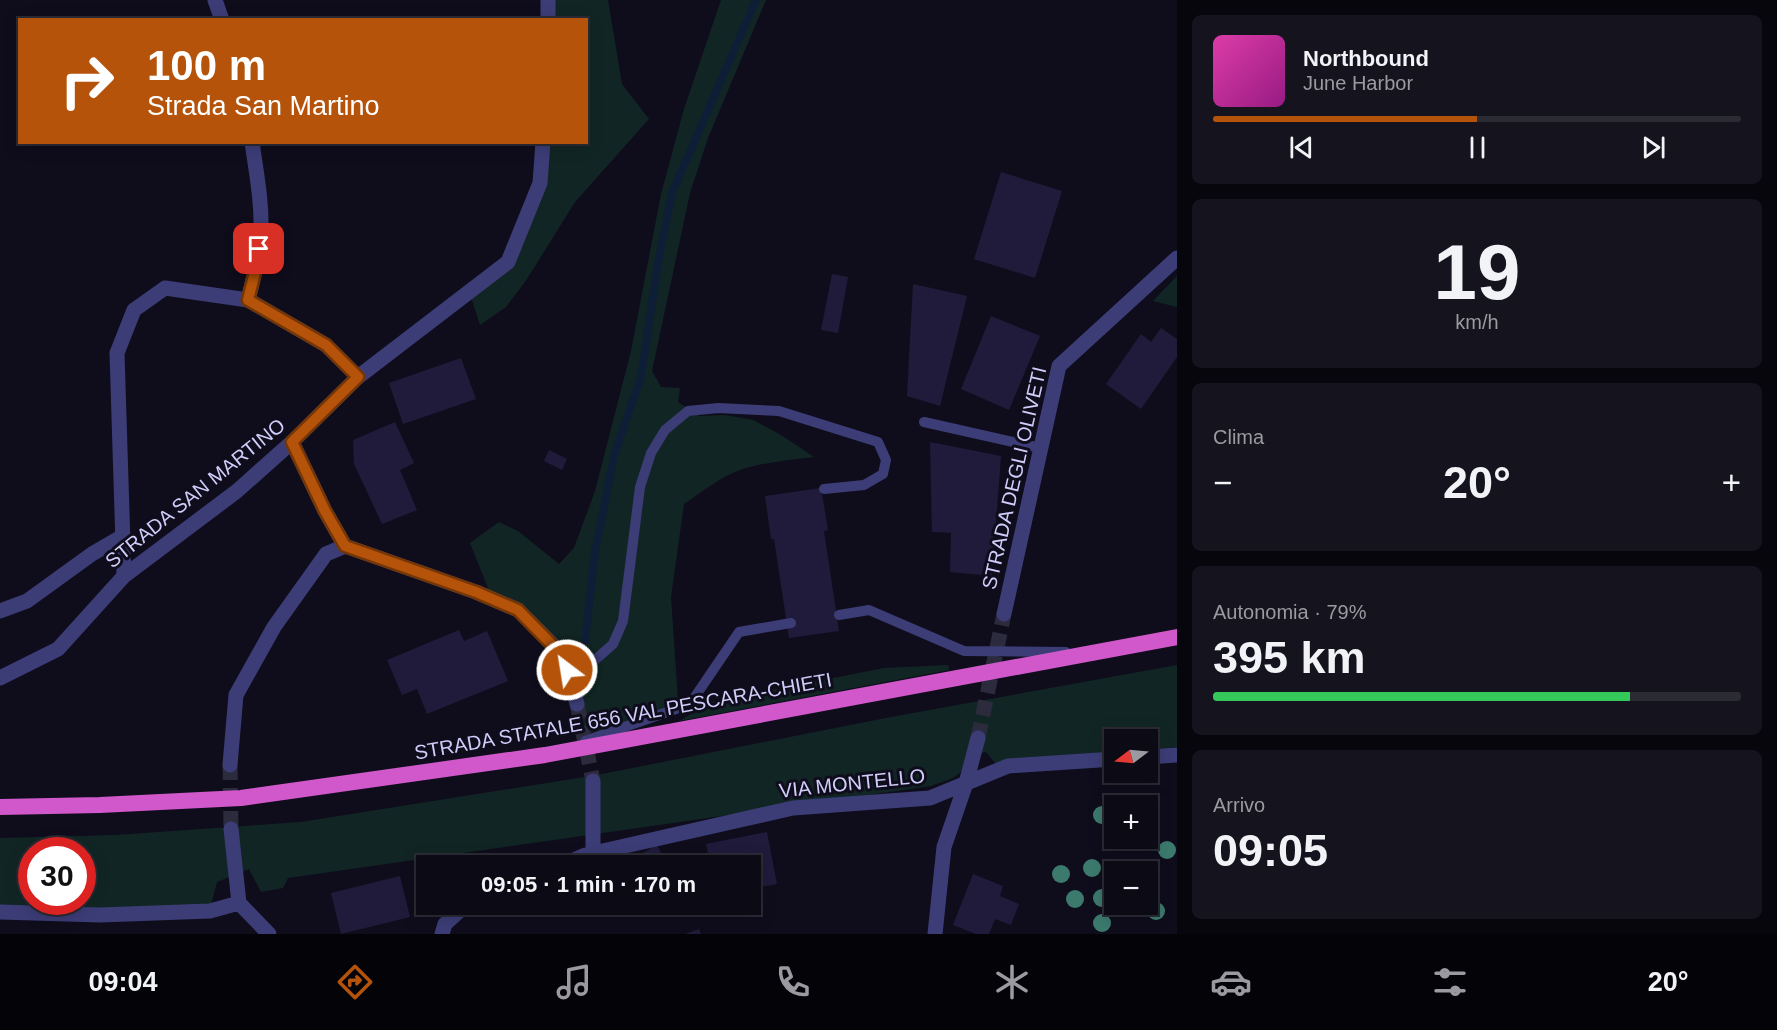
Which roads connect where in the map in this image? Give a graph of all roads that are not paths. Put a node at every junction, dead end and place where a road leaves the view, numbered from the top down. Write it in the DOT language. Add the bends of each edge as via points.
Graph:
graph roads {
  1 [pos="215,0"];
  2 [pos="548,0"];
  3 [pos="221,18"];
  4 [pos="548,18"];
  5 [pos="252,144"];
  6 [pos="543,144"];
  7 [pos="1177,258"];
  8 [pos="248,300"];
  9 [pos="358,377"];
  10 [pos="924,422"];
  11 [pos="292,442"];
  12 [pos="1040,448"];
  13 [pos="824,489"];
  14 [pos="123,536"];
  15 [pos="345,546"];
  16 [pos="124,576"];
  17 [pos="0,611"];
  18 [pos="1004,614"];
  19 [pos="839,615"];
  20 [pos="791,623"];
  21 [pos="1177,637"];
  22 [pos="1087,653"];
  23 [pos="567,670"];
  24 [pos="0,678"];
  25 [pos="577,704"];
  26 [pos="978,738"];
  27 [pos="545,755"];
  28 [pos="1177,755"];
  29 [pos="1158,756"];
  30 [pos="1104,760"];
  31 [pos="230,765"];
  32 [pos="593,781"];
  33 [pos="966,783"];
  34 [pos="0,807"];
  35 [pos="231,829"];
  36 [pos="593,854"];
  37 [pos="239,903"];
  38 [pos="0,912"];
  39 [pos="454,915"];
  40 [pos="269,934"];
  41 [pos="442,934"];
  42 [pos="936,934"];
  1 -- 3 [label="street"];
  2 -- 4 [label="street"];
  5 -- 8 [label="street" via="261,230"];
  6 -- 9 [label="street, STRADA SAN MARTINO" via="540,183 508,262"];
  7 -- 12 [label="street, STRADA DEGLI OLIVETI" via="1059,366"];
  8 -- 9 [label="street" via="326,345"];
  8 -- 14 [label="street" via="165,288 135,310 117,353"];
  9 -- 11 [label="street, STRADA SAN MARTINO"];
  10 -- 12 [label="lane"];
  11 -- 15 [label="street"];
  11 -- 16 [label="street, STRADA SAN MARTINO" via="237,491"];
  12 -- 18 [label="street, STRADA DEGLI OLIVETI"];
  13 -- 23 [label="lane" via="864,484 883,474 886,460 878,442 779,411 688,411 665,430 651,453 640,487 623,621 613,644 595,660"];
  14 -- 16 [label="street"];
  14 -- 17 [label="street" via="27,601"];
  15 -- 23 [label="street" via="518,610 562,655"];
  15 -- 31 [label="street" via="326,554 274,627 236,695"];
  16 -- 24 [label="street, STRADA SAN MARTINO" via="58,649"];
  19 -- 22 [label="lane" via="869,610 964,651"];
  20 -- 27 [label="lane" via="739,632 690,704"];
  21 -- 22 [label="highway, STRADA STATALE 656 VAL PESCARA-CHIETI"];
  22 -- 27 [label="highway, STRADA STATALE 656 VAL PESCARA-CHIETI"];
  23 -- 25 [label="street"];
  26 -- 33 [label="street"];
  27 -- 34 [label="highway, STRADA STATALE 656 VAL PESCARA-CHIETI" via="241,798"];
  28 -- 29 [label="street"];
  30 -- 33 [label="street, VIA MONTELLO" via="1008,766"];
  32 -- 36 [label="street"];
  33 -- 36 [label="street, VIA MONTELLO" via="930,798 793,808"];
  33 -- 42 [label="street" via="944,848"];
  35 -- 37 [label="street"];
  37 -- 38 [label="street" via="210,911 100,915"];
  37 -- 40 [label="street"];
  39 -- 41 [label="street"];
}
